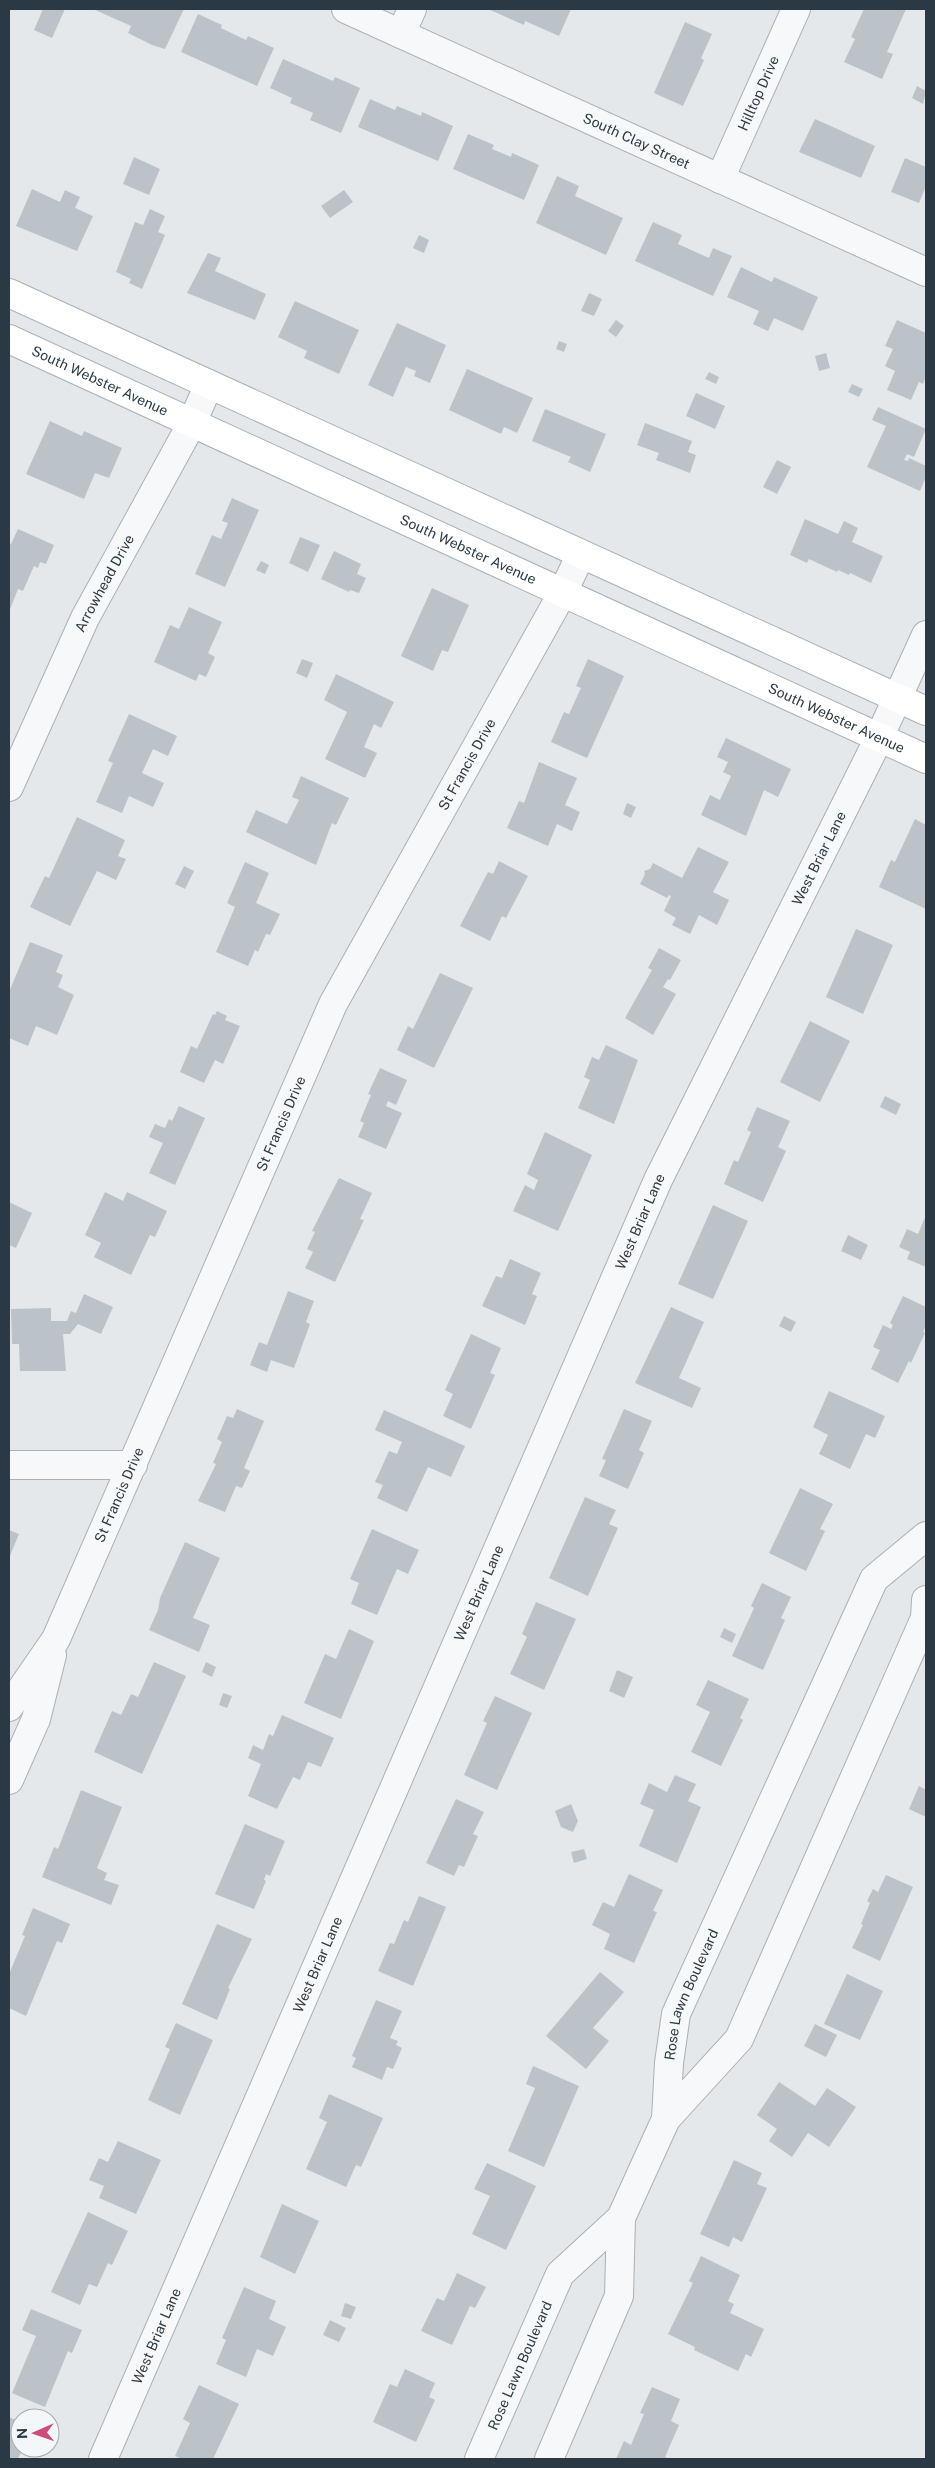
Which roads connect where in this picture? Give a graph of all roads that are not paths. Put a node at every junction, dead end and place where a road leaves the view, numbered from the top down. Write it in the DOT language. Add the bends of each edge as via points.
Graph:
graph roads {
  1 [pos="346,9"];
  2 [pos="412,9"];
  3 [pos="796,9"];
  4 [pos="401,34"];
  5 [pos="720,178"];
  6 [pos="926,272"];
  7 [pos="9,292"];
  8 [pos="9,339"];
  9 [pos="208,384"];
  10 [pos="192,422"];
  11 [pos="581,554"];
  12 [pos="563,592"];
  13 [pos="926,635"];
  14 [pos="898,698"];
  15 [pos="926,711"];
  16 [pos="879,738"];
  17 [pos="926,759"];
  18 [pos="9,787"];
  19 [pos="9,1465"];
  20 [pos="133,1465"];
  21 [pos="926,1536"];
  22 [pos="926,1600"];
  23 [pos="56,1639"];
  24 [pos="9,1707"];
  25 [pos="9,1780"];
  26 [pos="666,2119"];
  27 [pos="621,2218"];
  28 [pos="104,2459"];
  29 [pos="479,2459"];
  30 [pos="549,2459"];
  1 -- 4 [label="street, South Clay Street"];
  2 -- 4 [label="street"];
  3 -- 5 [label="street, Hilltop Drive"];
  4 -- 5 [label="street, South Clay Street"];
  5 -- 6 [label="street, South Clay Street"];
  7 -- 9 [label="main road"];
  8 -- 10 [label="main road, South Webster Avenue"];
  9 -- 10 [label="street, Arrowhead Drive"];
  9 -- 11 [label="main road"];
  10 -- 12 [label="main road, South Webster Avenue"];
  10 -- 18 [label="street, Arrowhead Drive" via="85,618"];
  11 -- 12 [label="street, St Francis Drive"];
  11 -- 14 [label="main road"];
  12 -- 16 [label="main road, South Webster Avenue"];
  12 -- 20 [label="street, St Francis Drive" via="333,1004"];
  13 -- 14 [label="street, West Briar Lane"];
  14 -- 15 [label="main road"];
  14 -- 16 [label="street, West Briar Lane"];
  16 -- 17 [label="main road, South Webster Avenue"];
  16 -- 28 [label="street, West Briar Lane" via="658,1180"];
  19 -- 20 [label="street"];
  20 -- 23 [label="street, St Francis Drive"];
  21 -- 26 [label="street, Rose Lawn Boulevard" via="874,1579 676,2014"];
  22 -- 26 [label="street" via="925,1618 739,2039"];
  23 -- 24 [label="street, St Francis Drive"];
  23 -- 25 [label="street" via="36,1719"];
  26 -- 27 [label="street, Rose Lawn Boulevard"];
  27 -- 29 [label="street, Rose Lawn Boulevard" via="560,2274"];
  27 -- 30 [label="street" via="619,2296"];
}
